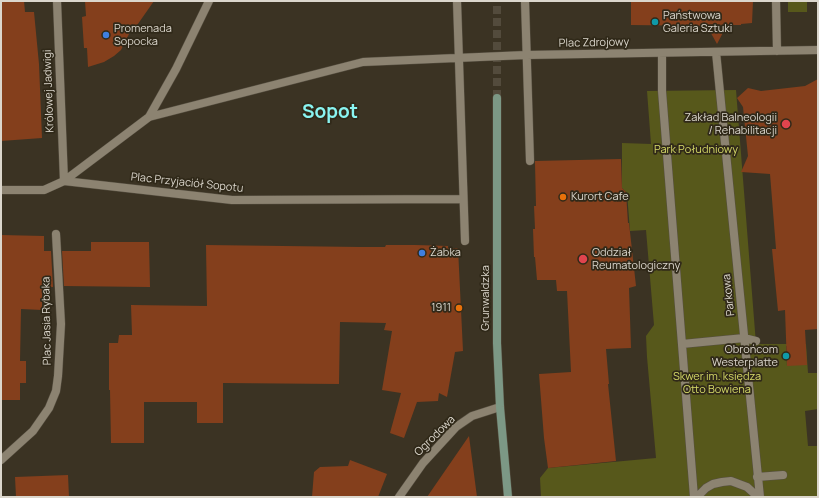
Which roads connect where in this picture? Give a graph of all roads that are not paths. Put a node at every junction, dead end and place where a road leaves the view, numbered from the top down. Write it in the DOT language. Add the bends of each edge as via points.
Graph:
graph roads {
  1 [pos="57,1"];
  2 [pos="209,1"];
  3 [pos="457,1"];
  4 [pos="525,1"];
  5 [pos="776,1"];
  6 [pos="818,50"];
  7 [pos="777,51"];
  8 [pos="662,52"];
  9 [pos="716,52"];
  10 [pos="526,55"];
  11 [pos="458,57"];
  12 [pos="497,98"];
  13 [pos="149,118"];
  14 [pos="530,161"];
  15 [pos="64,181"];
  16 [pos="1,190"];
  17 [pos="464,199"];
  18 [pos="56,234"];
  19 [pos="465,241"];
  20 [pos="744,338"];
  21 [pos="756,341"];
  22 [pos="682,344"];
  23 [pos="500,407"];
  24 [pos="1,460"];
  25 [pos="783,476"];
  26 [pos="758,477"];
  27 [pos="399,497"];
  28 [pos="508,497"];
  29 [pos="694,497"];
  30 [pos="697,497"];
  31 [pos="759,497"];
  1 -- 15 [label="street, Królowej Jadwigi"];
  2 -- 13 [label="street"];
  3 -- 11 [label="street"];
  4 -- 10 [label="street"];
  5 -- 7 [label="street"];
  6 -- 7 [label="street, Plac Zdrojowy"];
  7 -- 9 [label="street, Plac Zdrojowy"];
  8 -- 9 [label="street, Plac Zdrojowy"];
  8 -- 10 [label="street, Plac Zdrojowy"];
  8 -- 22 [label="street" via="662,91"];
  9 -- 20 [label="street, Parkowa"];
  10 -- 11 [label="street"];
  10 -- 14 [label="street"];
  11 -- 13 [label="street" via="364,62"];
  11 -- 17 [label="street"];
  12 -- 23 [label="street, Grunwaldzka" via="497,343"];
  13 -- 15 [label="street"];
  15 -- 16 [label="street" via="44,190"];
  15 -- 17 [label="street, Plac Przyjaciół Sopotu" via="232,200"];
  17 -- 19 [label="street"];
  18 -- 24 [label="street, Plac Jasia Rybaka" via="60,324 56,391 49,408 33,430"];
  20 -- 21 [label="street"];
  20 -- 22 [label="street"];
  20 -- 26 [label="street, Parkowa"];
  22 -- 29 [label="street"];
  23 -- 27 [label="street, Ogrodowa" via="472,416 456,427 423,463"];
  23 -- 28 [label="street, Grunwaldzka"];
  25 -- 26 [label="street"];
  26 -- 31 [label="street, Parkowa"];
  30 -- 31 [label="street, Parkowa" via="713,484 731,481 747,487"];
}
